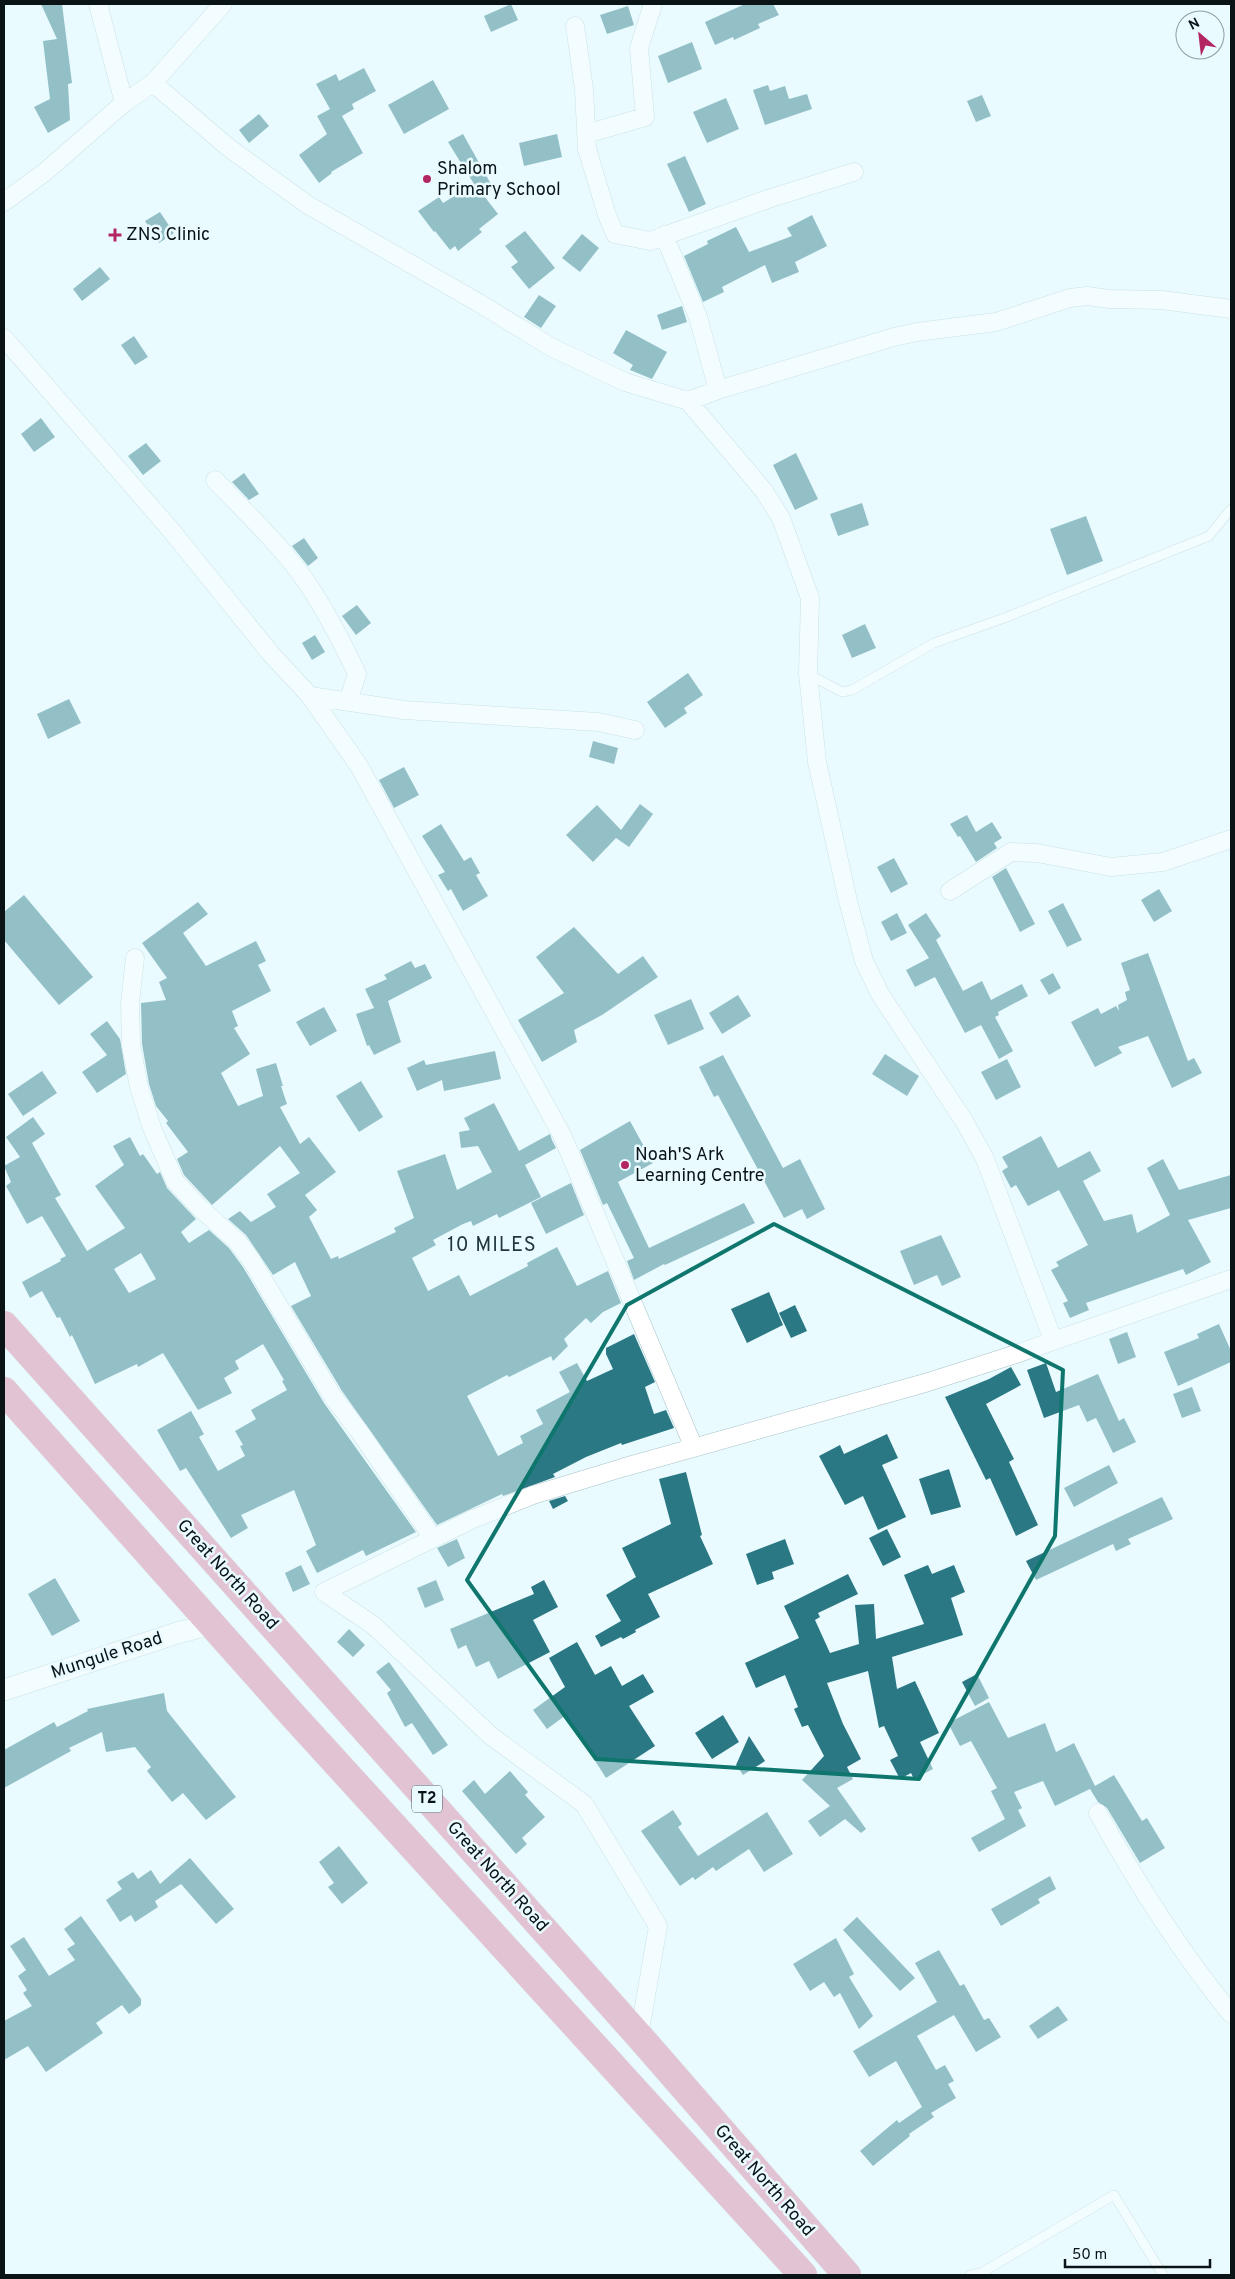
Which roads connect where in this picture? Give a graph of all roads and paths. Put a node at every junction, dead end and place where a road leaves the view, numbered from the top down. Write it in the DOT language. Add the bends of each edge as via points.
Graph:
graph roads {
  1 [pos="98,4"];
  2 [pos="223,4"];
  3 [pos="653,4"];
  4 [pos="575,26"];
  5 [pos="153,83"];
  6 [pos="124,103"];
  7 [pos="586,134"];
  8 [pos="854,172"];
  9 [pos="4,202"];
  10 [pos="664,235"];
  11 [pos="1231,309"];
  12 [pos="4,338"];
  13 [pos="718,390"];
  14 [pos="688,401"];
  15 [pos="214,480"];
  16 [pos="1231,509"];
  17 [pos="808,674"];
  18 [pos="310,696"];
  19 [pos="348,702"];
  20 [pos="635,730"];
  21 [pos="1231,839"];
  22 [pos="950,891"];
  23 [pos="135,958"];
  24 [pos="1231,1279"];
  25 [pos="4,1325"];
  26 [pos="1053,1340"];
  27 [pos="4,1392"];
  28 [pos="694,1448"];
  29 [pos="433,1538"];
  30 [pos="212,1624"];
  31 [pos="4,1690"];
  32 [pos="1098,1813"];
  33 [pos="1231,2014"];
  34 [pos="639,2036"];
  35 [pos="982,2274"];
  36 [pos="803,2275"];
  37 [pos="847,2275"];
  38 [pos="970,2275"];
  39 [pos="1163,2275"];
  1 -- 6 [label="street"];
  2 -- 5 [label="street"];
  3 -- 7 [label="street" via="639,48 645,117"];
  4 -- 7 [label="street" via="584,89"];
  5 -- 6 [label="street"];
  5 -- 14 [label="street" via="229,148 308,205 551,347 625,382"];
  6 -- 9 [label="street" via="46,172"];
  7 -- 10 [label="street" via="587,149 615,234 650,241"];
  8 -- 10 [label="street"];
  10 -- 13 [label="street" via="698,317"];
  11 -- 13 [label="street" via="1162,300 1070,298 996,322 894,337"];
  12 -- 18 [label="street"];
  13 -- 14 [label="street"];
  14 -- 17 [label="street" via="749,471 781,518 810,598"];
  15 -- 19 [label="street" via="260,526 304,579 357,674"];
  16 -- 17 [label="lane" via="1209,536 1007,618 934,643 852,690 842,692"];
  17 -- 26 [label="street" via="817,762 864,961 880,994 950,1097 985,1159"];
  18 -- 19 [label="street"];
  18 -- 28 [label="street" via="359,766 562,1135"];
  19 -- 20 [label="street" via="404,710 598,722"];
  21 -- 22 [label="street" via="1163,862 1111,867 1036,853 1011,852"];
  23 -- 29 [label="street" via="130,1003 133,1054 152,1128 175,1181 237,1241 252,1261 333,1397"];
  24 -- 26 [label="street"];
  25 -- 34 [label="highway, Great North Road / T2"];
  26 -- 28 [label="street" via="925,1383"];
  27 -- 30 [label="highway, Great North Road / T2"];
  28 -- 29 [label="street" via="533,1495 473,1518"];
  29 -- 34 [label="street" via="324,1592 372,1625 491,1736 584,1804 658,1926"];
  30 -- 31 [label="street, Mungule Road"];
  30 -- 36 [label="highway, Great North Road / T2"];
  32 -- 33 [label="street" via="1136,1882"];
  34 -- 37 [label="highway, Great North Road / T2"];
  35 -- 38 [label="lane"];
  35 -- 39 [label="lane" via="1114,2195"];
}
